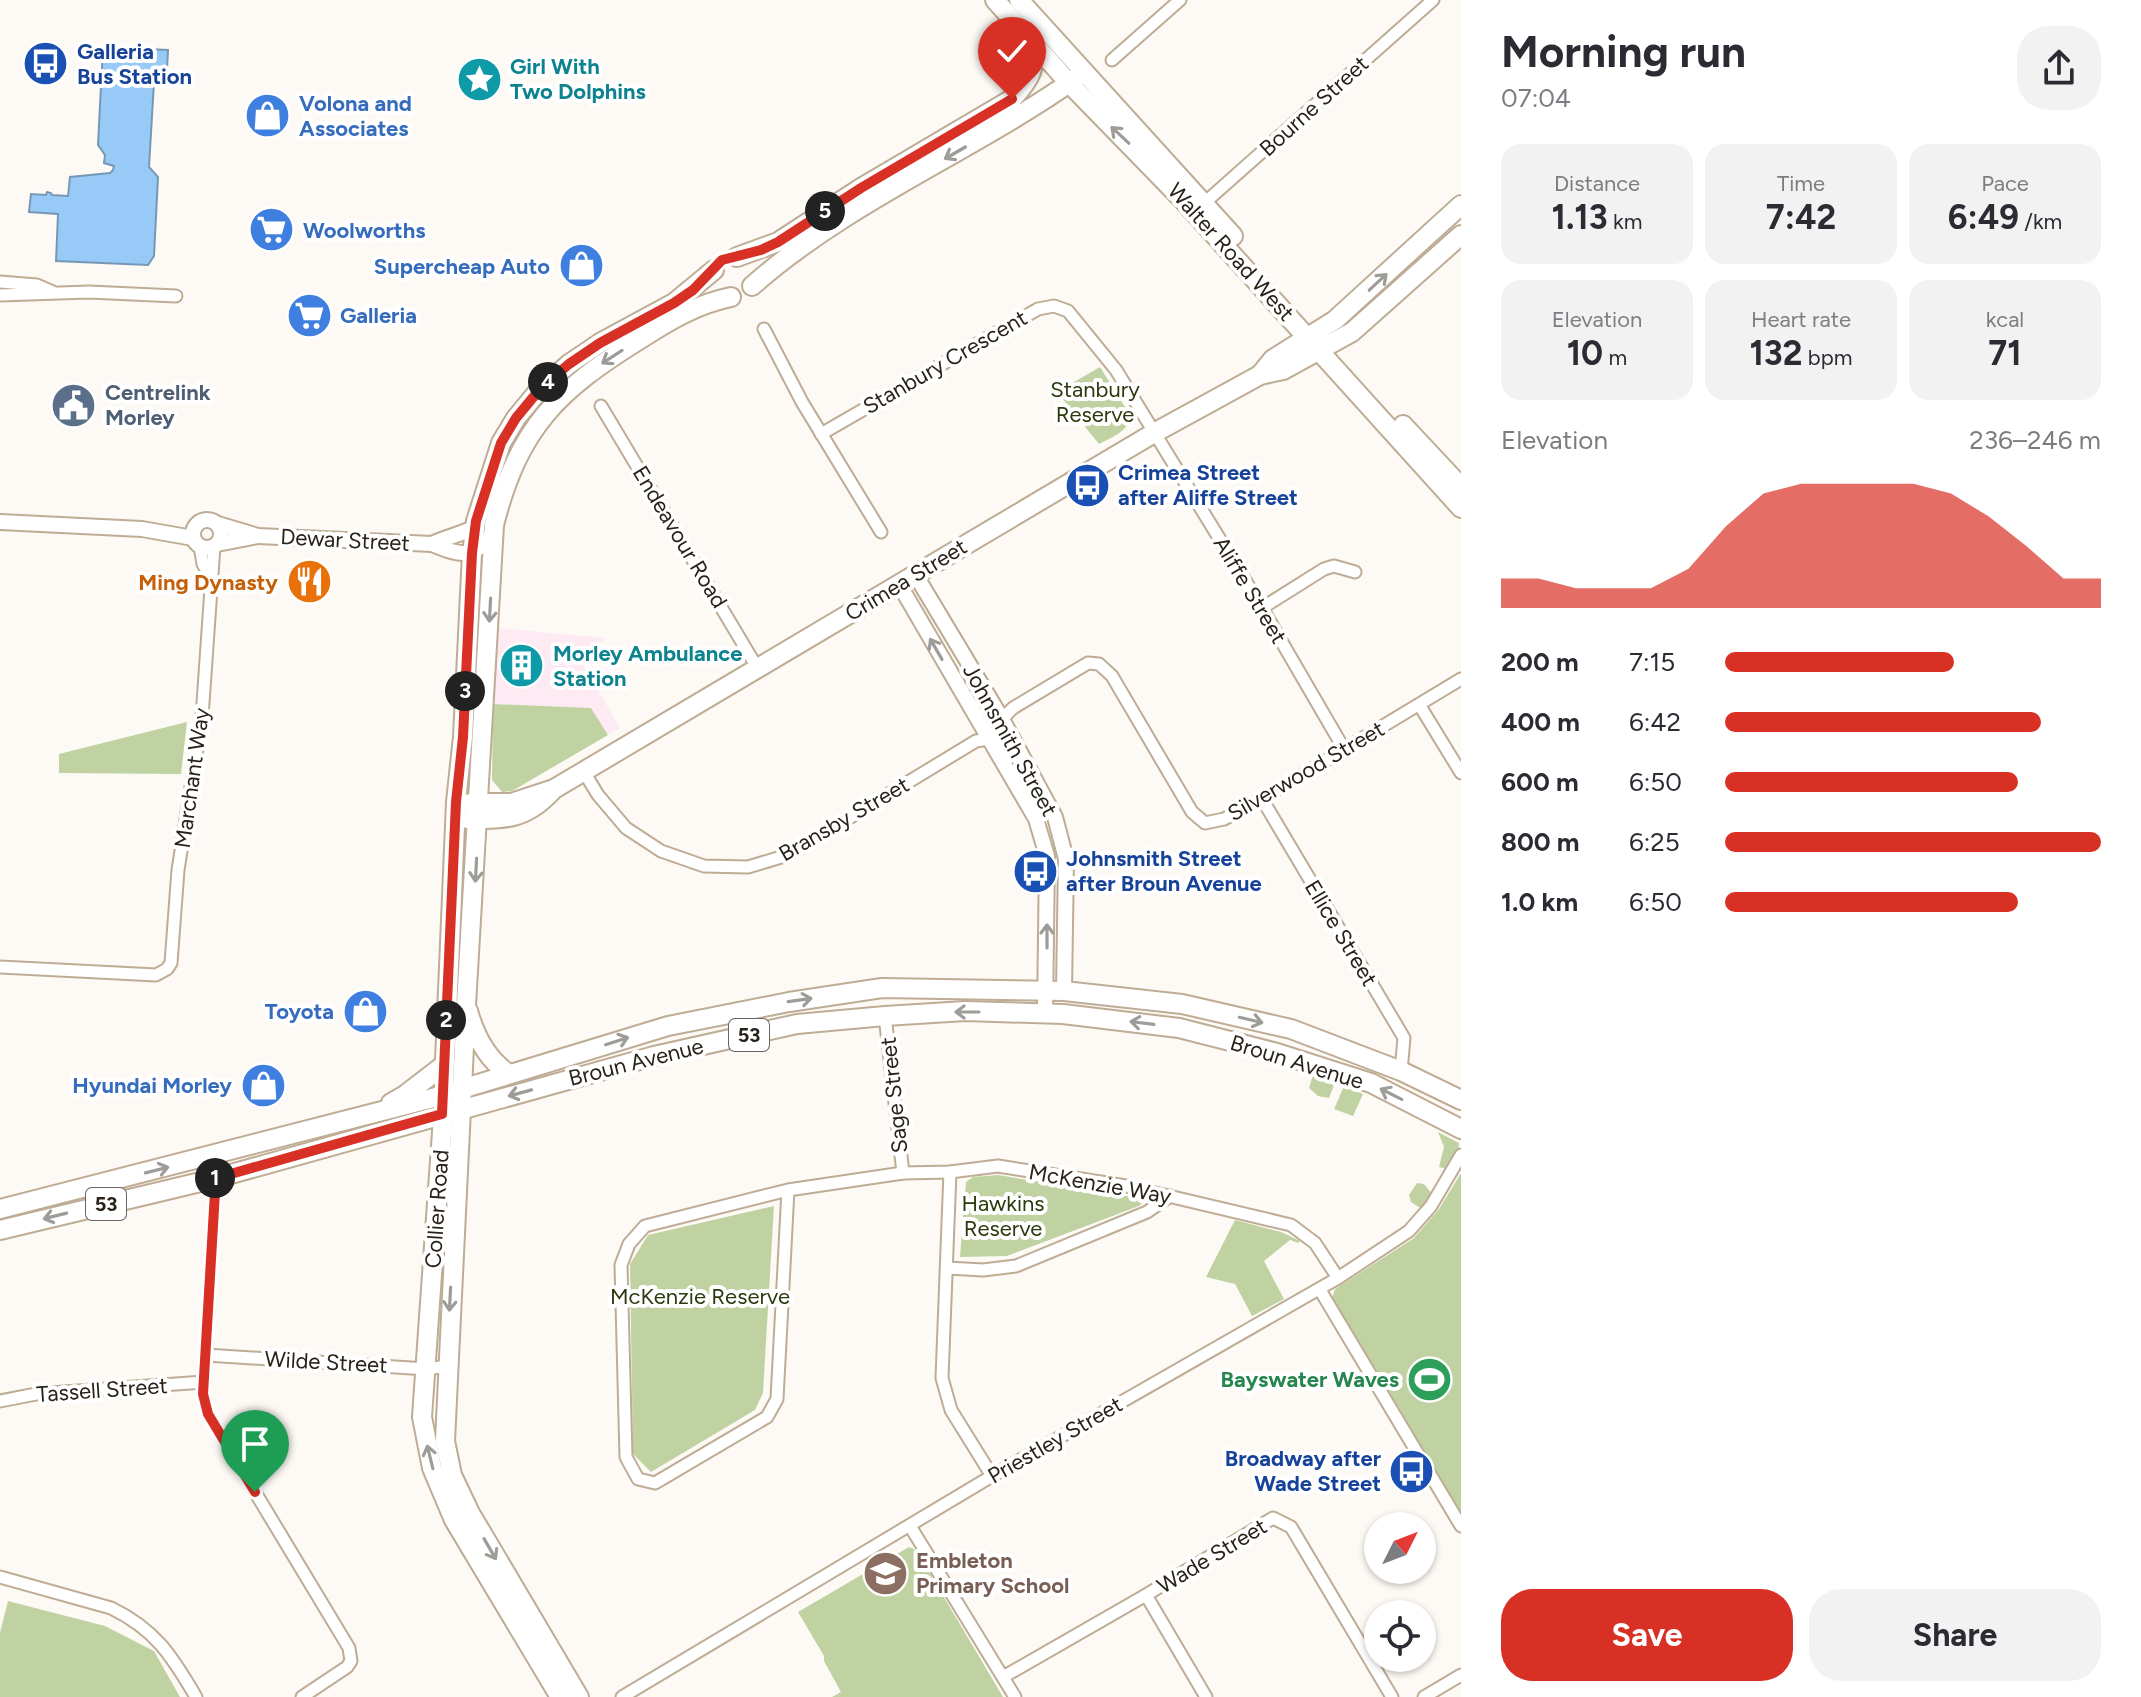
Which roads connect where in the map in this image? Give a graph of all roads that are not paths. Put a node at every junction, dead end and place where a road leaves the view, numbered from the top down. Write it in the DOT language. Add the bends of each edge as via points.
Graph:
graph roads {
  1 [pos="995,0"];
  2 [pos="1019,0"];
  3 [pos="1180,0"];
  4 [pos="1433,0"];
  5 [pos="1027,36"];
  6 [pos="1112,60"];
  7 [pos="1072,73"];
  8 [pos="1012,99"];
  9 [pos="1461,205"];
  10 [pos="1199,207"];
  11 [pos="1461,235"];
  12 [pos="737,257"];
  13 [pos="714,270"];
  14 [pos="0,282"];
  15 [pos="752,286"];
  16 [pos="53,293"];
  17 [pos="0,295"];
  18 [pos="176,296"];
  19 [pos="731,297"];
  20 [pos="764,329"];
  21 [pos="1319,341"];
  22 [pos="601,406"];
  23 [pos="1154,433"];
  24 [pos="821,434"];
  25 [pos="1455,483"];
  26 [pos="1461,508"];
  27 [pos="2,521"];
  28 [pos="218,524"];
  29 [pos="475,527"];
  30 [pos="494,532"];
  31 [pos="881,532"];
  32 [pos="258,536"];
  33 [pos="204,540"];
  34 [pos="432,544"];
  35 [pos="472,553"];
  36 [pos="1355,572"];
  37 [pos="915,574"];
  38 [pos="899,584"];
  39 [pos="1262,608"];
  40 [pos="758,669"];
  41 [pos="1461,679"];
  42 [pos="1420,706"];
  43 [pos="1002,719"];
  44 [pos="989,739"];
  45 [pos="1344,749"];
  46 [pos="584,772"];
  47 [pos="1461,773"];
  48 [pos="1262,799"];
  49 [pos="456,810"];
  50 [pos="479,811"];
  51 [pos="0,967"];
  52 [pos="1056,991"];
  53 [pos="466,1005"];
  54 [pos="1054,1014"];
  55 [pos="885,1016"];
  56 [pos="444,1065"];
  57 [pos="1401,1071"];
  58 [pos="509,1074"];
  59 [pos="462,1087"];
  60 [pos="443,1094"];
  61 [pos="1461,1100"];
  62 [pos="452,1112"];
  63 [pos="368,1115"];
  64 [pos="406,1125"];
  65 [pos="1461,1129"];
  66 [pos="1461,1155"];
  67 [pos="439,1167"];
  68 [pos="950,1172"];
  69 [pos="903,1173"];
  70 [pos="213,1179"];
  71 [pos="788,1190"];
  72 [pos="1170,1196"];
  73 [pos="0,1209"];
  74 [pos="0,1230"];
  75 [pos="947,1268"];
  76 [pos="1338,1278"];
  77 [pos="1320,1290"];
  78 [pos="206,1355"];
  79 [pos="447,1366"];
  80 [pos="427,1369"];
  81 [pos="204,1382"];
  82 [pos="0,1401"];
  83 [pos="992,1476"];
  84 [pos="910,1526"];
  85 [pos="1461,1526"];
  86 [pos="0,1577"];
  87 [pos="1146,1595"];
  88 [pos="1461,1675"];
  89 [pos="1003,1677"];
  90 [pos="196,1697"];
  91 [pos="302,1697"];
  92 [pos="560,1697"];
  93 [pos="579,1697"];
  94 [pos="622,1697"];
  95 [pos="1015,1697"];
  96 [pos="1206,1697"];
  97 [pos="1392,1697"];
  98 [pos="1424,1697"];
  1 -- 5 [label="main road, Walter Road West"];
  2 -- 7 [label="main road, Walter Road West"];
  3 -- 6 [label="street"];
  4 -- 10 [label="street, Bourne Street"];
  5 -- 7 [label="main road, Walter Road West"];
  5 -- 8 [label="main road" via="1035,65"];
  7 -- 8 [label="main road"];
  7 -- 10 [label="main road, Walter Road West" via="1150,163"];
  7 -- 15 [label="main road, one-way" via="772,266"];
  8 -- 12 [label="main road" via="778,242"];
  21 -- 9 [label="main road, Crimea Street, one-way"];
  10 -- 21 [label="main road, Walter Road West"];
  11 -- 21 [label="main road, Crimea Street" via="1352,332"];
  12 -- 13 [label="main road" via="725,258"];
  12 -- 15 [label="main road" via="752,268"];
  13 -- 19 [label="main road" via="716,288"];
  13 -- 29 [label="main road, Collier Road" via="674,303 600,343 540,389 501,443"];
  14 -- 16 [label="street" via="37,285"];
  15 -- 19 [label="main road" via="744,295"];
  16 -- 17 [label="street"];
  16 -- 18 [label="street"];
  19 -- 30 [label="main road, Collier Road, one-way" via="704,303 663,325 577,380 521,449 500,497"];
  20 -- 24 [label="street"];
  21 -- 23 [label="main road, Crimea Street" via="1273,359 1260,375"];
  21 -- 25 [label="main road, Walter Road West"];
  22 -- 40 [label="street, Endeavour Road"];
  23 -- 24 [label="street, Stanbury Crescent" via="1107,357 1068,311 1054,306 1038,309"];
  23 -- 37 [label="main road, Crimea Street"];
  23 -- 39 [label="street, Aliffe Street"];
  24 -- 31 [label="street"];
  25 -- 26 [label="main road, Walter Road West"];
  27 -- 33 [label="street, Dewar Street" via="142,529"];
  28 -- 32 [label="street, Dewar Street"];
  28 -- 33 [label="street" via="221,532"];
  28 -- 33 [label="street, Dewar Street" via="208,519"];
  29 -- 34 [label="street, Dewar Street"];
  29 -- 35 [label="main road, Collier Road"];
  30 -- 35 [label="street"];
  30 -- 50 [label="main road, Collier Road, one-way"];
  32 -- 33 [label="street, Dewar Street"];
  32 -- 34 [label="street, Dewar Street"];
  33 -- 51 [label="street, Marchant Way" via="211,579 202,717 178,870 173,957 156,975"];
  34 -- 35 [label="street, Dewar Street"];
  35 -- 49 [label="main road, Collier Road"];
  36 -- 39 [label="street" via="1324,569"];
  37 -- 38 [label="main road, Crimea Street"];
  37 -- 43 [label="street, Johnsmith Street"];
  38 -- 40 [label="main road, Crimea Street"];
  44 -- 38 [label="street, Johnsmith Street, one-way"];
  39 -- 45 [label="street, Aliffe Street"];
  40 -- 46 [label="main road, Crimea Street"];
  41 -- 42 [label="street, Silverwood Street"];
  42 -- 45 [label="street, Silverwood Street"];
  42 -- 47 [label="street"];
  43 -- 48 [label="street, Silverwood Street" via="1088,663 1099,664 1112,676 1192,812 1205,823"];
  43 -- 52 [label="street, Johnsmith Street" via="1055,817 1066,859"];
  44 -- 46 [label="street, Bransby Street" via="976,741 788,855 748,867 704,866 661,851 626,828"];
  52 -- 44 [label="street, Johnsmith Street, one-way" via="1047,856 1036,819"];
  45 -- 48 [label="street, Silverwood Street"];
  46 -- 50 [label="main road, Crimea Street" via="554,789 537,808 513,817"];
  48 -- 57 [label="street, Ellice Street" via="1404,1038"];
  49 -- 50 [label="main road, Crimea Street"];
  49 -- 56 [label="main road, Collier Road"];
  50 -- 53 [label="main road, Collier Road, one-way"];
  52 -- 54 [label="street, Johnsmith Street"];
  52 -- 57 [label="main road, Broun Avenue / 53, one-way" via="1182,1004 1291,1029"];
  58 -- 52 [label="main road, Broun Avenue / 53, one-way" via="668,1026 789,1002 882,988"];
  53 -- 58 [label="main road" via="494,1062"];
  53 -- 59 [label="main road, Collier Road"];
  54 -- 55 [label="main road, Broun Avenue / 53, one-way" via="965,1011"];
  65 -- 54 [label="main road, Broun Avenue / 53, one-way" via="1371,1083 1277,1053 1179,1028"];
  55 -- 62 [label="main road, Broun Avenue / 53, one-way" via="797,1024 654,1056"];
  55 -- 69 [label="street, Sage Street"];
  56 -- 60 [label="main road, Collier Road"];
  56 -- 63 [label="main road"];
  57 -- 61 [label="main road, Broun Avenue / 53"];
  58 -- 59 [label="main road, Broun Avenue / 53"];
  59 -- 60 [label="main road, Broun Avenue / 53"];
  59 -- 62 [label="main road, Collier Road"];
  60 -- 62 [label="main road, Collier Road"];
  60 -- 63 [label="main road, Broun Avenue / 53"];
  62 -- 64 [label="main road, Broun Avenue / 53"];
  62 -- 67 [label="main road, Collier Road"];
  62 -- 79 [label="main road, Collier Road, one-way"];
  73 -- 63 [label="main road, Broun Avenue / 53, one-way"];
  64 -- 67 [label="main road" via="425,1135"];
  64 -- 70 [label="main road, Broun Avenue / 53"];
  66 -- 76 [label="street, Priestley Street" via="1431,1206 1409,1231"];
  67 -- 80 [label="main road, Collier Road"];
  68 -- 69 [label="street, McKenzie Way"];
  68 -- 72 [label="street, McKenzie Way" via="998,1166"];
  68 -- 75 [label="street"];
  69 -- 71 [label="street, McKenzie Way"];
  70 -- 74 [label="main road, Broun Avenue / 53, one-way"];
  70 -- 78 [label="street"];
  71 -- 71 [label="street, McKenzie Way" via="645,1226 629,1244 621,1265 626,1457 638,1479 655,1483 767,1417 777,1399"];
  72 -- 75 [label="street" via="1147,1212 1018,1266"];
  72 -- 76 [label="street, McKenzie Way" via="1291,1225 1315,1243"];
  75 -- 83 [label="street" via="942,1378 951,1410"];
  76 -- 77 [label="street, Priestley Street"];
  77 -- 83 [label="street, Priestley Street"];
  77 -- 85 [label="street"];
  78 -- 80 [label="street, Wilde Street"];
  78 -- 81 [label="street"];
  79 -- 80 [label="street, Wilde Street"];
  79 -- 93 [label="main road, Collier Road, one-way" via="445,1441 452,1475 486,1544"];
  92 -- 80 [label="main road, Collier Road, one-way" via="441,1492 422,1417"];
  81 -- 82 [label="street, Tassell Street"];
  81 -- 91 [label="street" via="208,1414 349,1648 347,1667"];
  83 -- 84 [label="street, Priestley Street"];
  84 -- 89 [label="street"];
  84 -- 94 [label="street, Priestley Street"];
  86 -- 90 [label="street" via="128,1616 160,1642"];
  87 -- 89 [label="street, Wade Street"];
  87 -- 96 [label="street"];
  87 -- 97 [label="street, Wade Street" via="1273,1518 1291,1527"];
  88 -- 98 [label="street"];
  89 -- 95 [label="street"];
}
